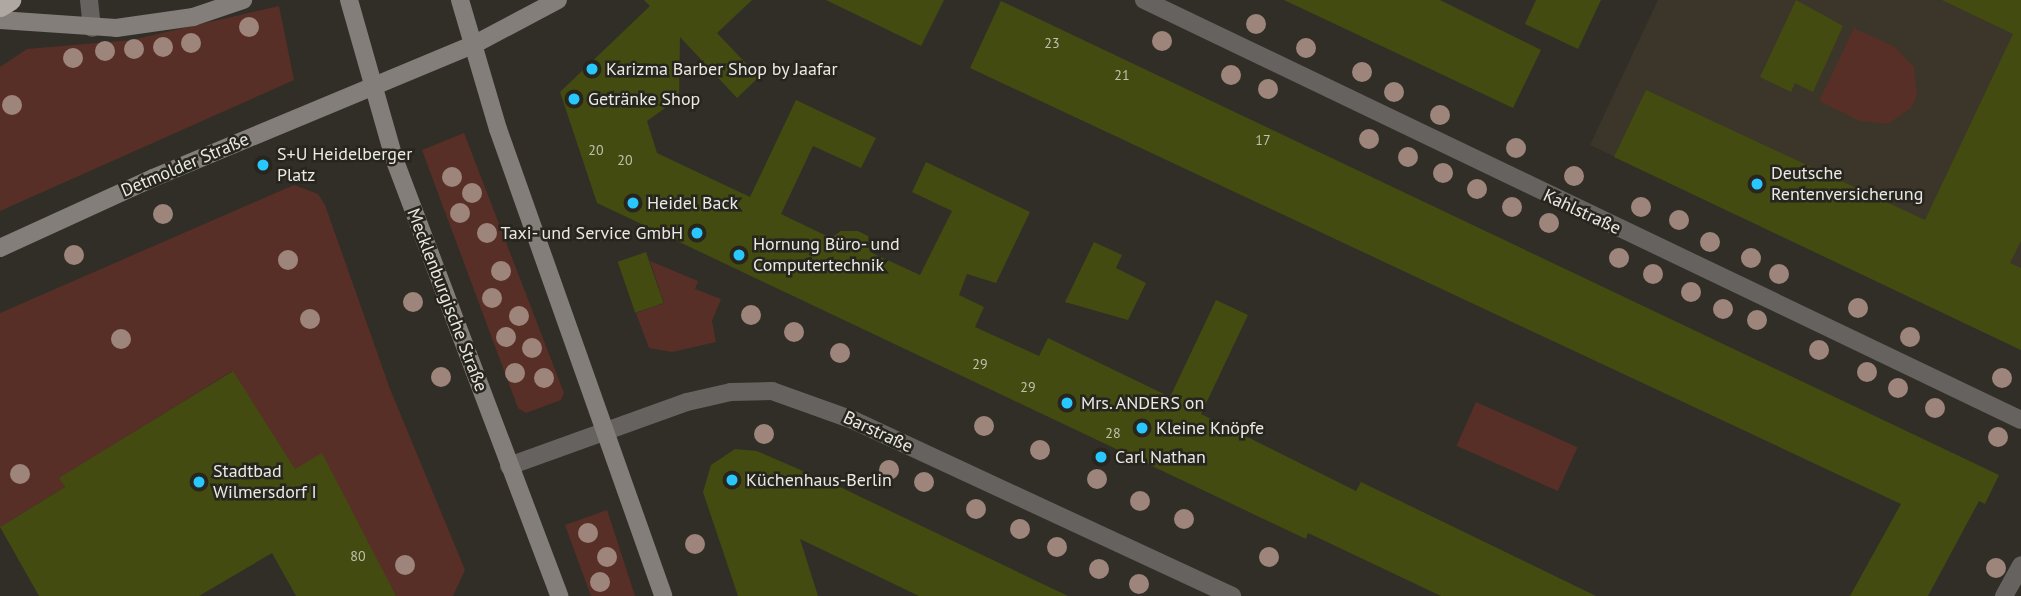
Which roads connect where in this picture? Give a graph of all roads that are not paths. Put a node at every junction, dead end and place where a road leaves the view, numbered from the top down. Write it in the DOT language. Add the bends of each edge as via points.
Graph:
graph roads {
  1 [pos="9,0"];
  2 [pos="89,0"];
  3 [pos="243,0"];
  4 [pos="349,0"];
  5 [pos="460,0"];
  6 [pos="558,0"];
  7 [pos="1144,0"];
  8 [pos="1167,5"];
  9 [pos="0,6"];
  10 [pos="0,20"];
  11 [pos="92,28"];
  12 [pos="473,46"];
  13 [pos="372,88"];
  14 [pos="0,248"];
  15 [pos="2021,420"];
  16 [pos="607,431"];
  17 [pos="509,466"];
  18 [pos="2021,565"];
  19 [pos="559,596"];
  20 [pos="663,596"];
  21 [pos="1232,596"];
  22 [pos="2004,596"];
  1 -- 9 [label="highway"];
  2 -- 11 [label="street"];
  3 -- 11 [label="main road" via="193,17"];
  4 -- 13 [label="main road, Mecklenburgische Straße"];
  5 -- 12 [label="main road"];
  6 -- 12 [label="main road, Detmolder Straße"];
  7 -- 8 [label="street, Kahlstraße"];
  8 -- 15 [label="street, Kahlstraße"];
  10 -- 11 [label="main road"];
  12 -- 13 [label="main road, Detmolder Straße"];
  12 -- 16 [label="main road"];
  13 -- 14 [label="main road, Detmolder Straße" via="153,177"];
  13 -- 17 [label="main road, Mecklenburgische Straße"];
  16 -- 17 [label="street, Barstraße"];
  16 -- 20 [label="main road"];
  16 -- 21 [label="street, Barstraße" via="687,402 731,392 772,391 853,420"];
  17 -- 19 [label="main road, Mecklenburgische Straße"];
  18 -- 22 [label="street"];
}
